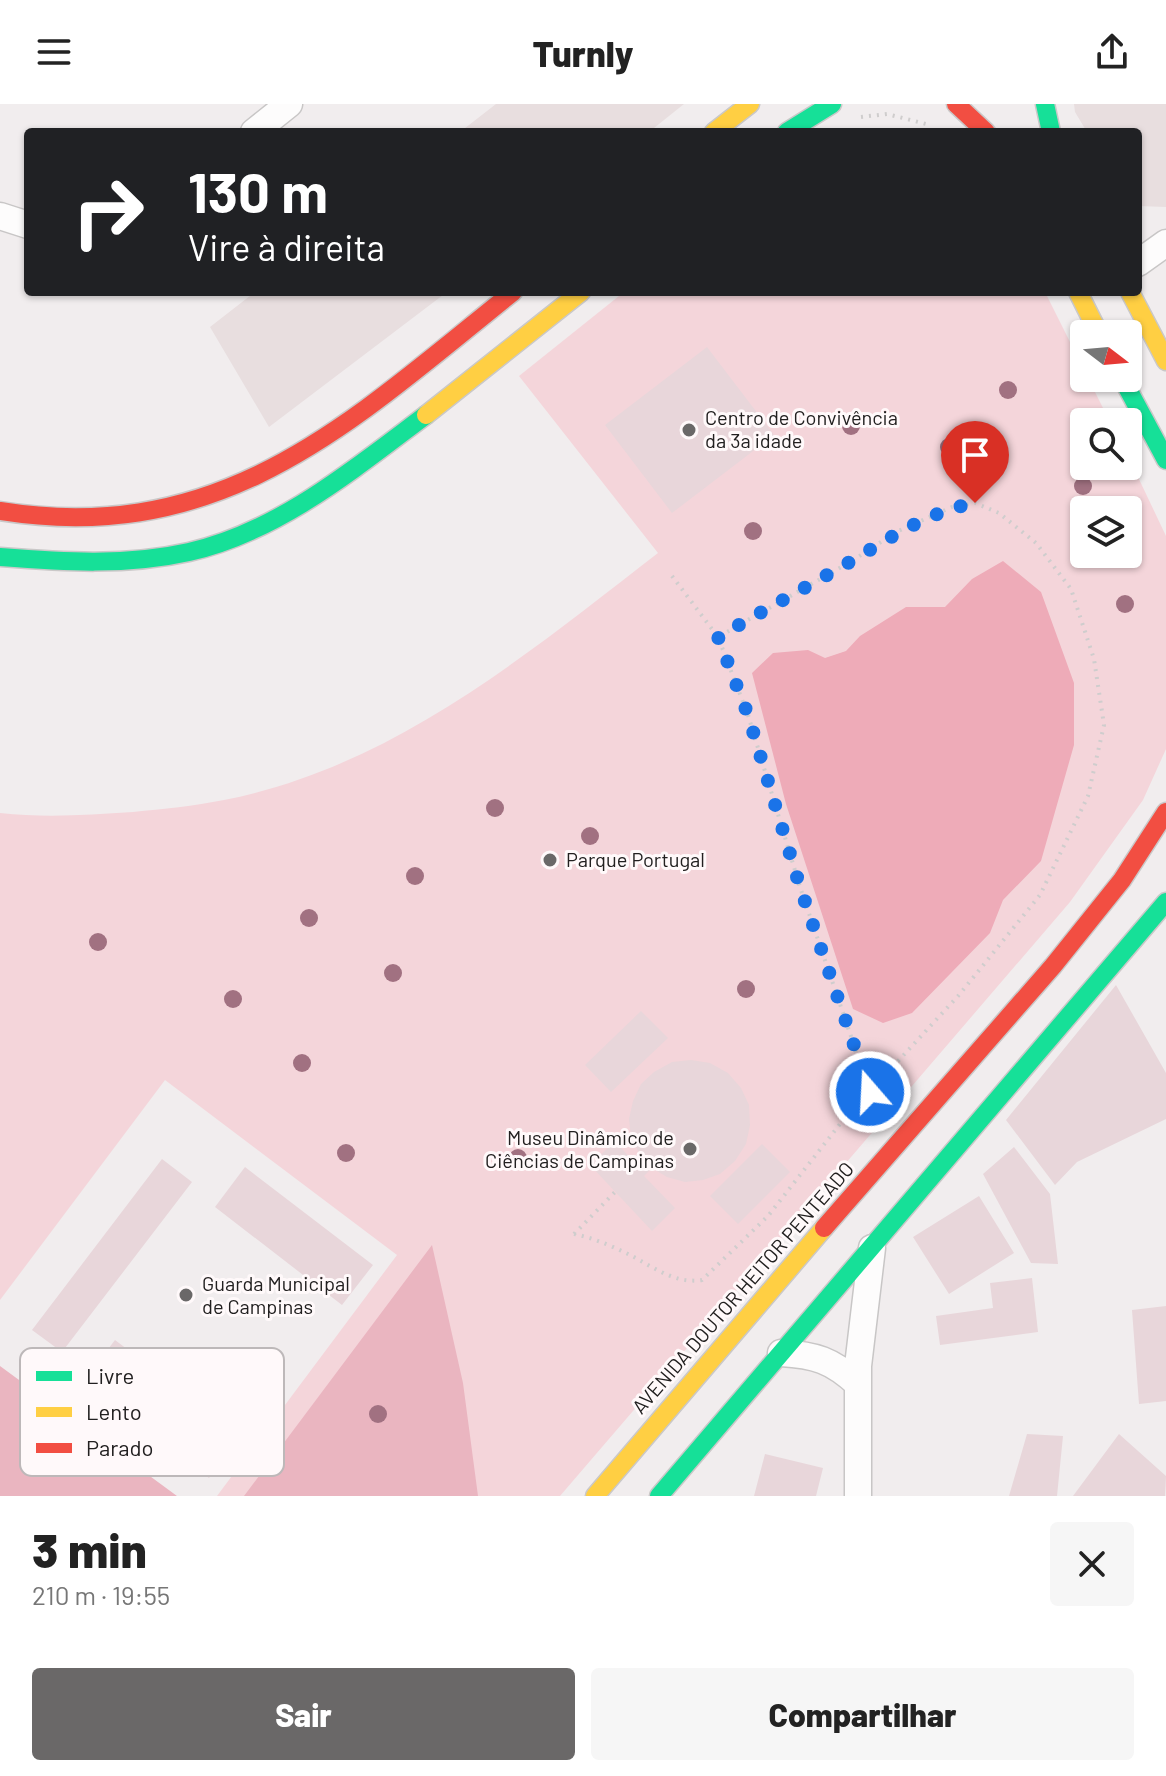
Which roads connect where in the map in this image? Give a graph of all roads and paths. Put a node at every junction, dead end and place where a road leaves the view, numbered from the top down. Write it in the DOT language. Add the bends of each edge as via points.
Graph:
graph roads {
  1 [pos="289,104"];
  2 [pos="750,104"];
  3 [pos="832,104"];
  4 [pos="956,104"];
  5 [pos="1045,104"];
  6 [pos="849,118"];
  7 [pos="935,127"];
  8 [pos="259,128"];
  9 [pos="719,128"];
  10 [pos="793,128"];
  11 [pos="982,128"];
  12 [pos="1050,128"];
  13 [pos="0,216"];
  14 [pos="24,224"];
  15 [pos="1166,243"];
  16 [pos="1142,260"];
  17 [pos="508,296"];
  18 [pos="576,296"];
  19 [pos="1080,296"];
  20 [pos="1132,296"];
  21 [pos="1092,320"];
  22 [pos="1166,361"];
  23 [pos="1130,392"];
  24 [pos="1166,460"];
  25 [pos="0,511"];
  26 [pos="0,557"];
  27 [pos="672,576"];
  28 [pos="718,637"];
  29 [pos="1166,812"];
  30 [pos="1166,902"];
  31 [pos="870,1092"];
  32 [pos="615,1192"];
  33 [pos="872,1247"];
  34 [pos="781,1353"];
  35 [pos="858,1384"];
  36 [pos="595,1496"];
  37 [pos="659,1496"];
  38 [pos="858,1496"];
  1 -- 8 [label="street"];
  2 -- 9 [label="main road"];
  3 -- 10 [label="main road"];
  4 -- 11 [label="main road"];
  5 -- 12 [label="main road"];
  6 -- 7 [label="path" via="887,114"];
  13 -- 14 [label="street"];
  15 -- 16 [label="street"];
  17 -- 25 [label="main road" via="357,416 296,458 243,485 126,517"];
  18 -- 26 [label="main road" via="362,463 298,508 254,528 216,544 162,556 58,562"];
  19 -- 21 [label="main road"];
  20 -- 22 [label="main road"];
  23 -- 24 [label="main road"];
  27 -- 28 [label="path"];
  28 -- 31 [label="path"];
  28 -- 31 [label="path" via="896,532 952,507 975,503 999,513 1036,543 1071,589 1094,659 1104,725 1088,796 1040,895 959,995"];
  29 -- 36 [label="main road, AVENIDA DOUTOR HEITOR PENTEADO" via="1122,880 1053,966"];
  30 -- 33 [label="main road"];
  31 -- 32 [label="path" via="768,1216 702,1280 669,1276 574,1234"];
  33 -- 34 [label="main road"];
  33 -- 35 [label="street"];
  34 -- 35 [label="street" via="823,1359"];
  34 -- 37 [label="main road"];
  35 -- 38 [label="street"];
}
